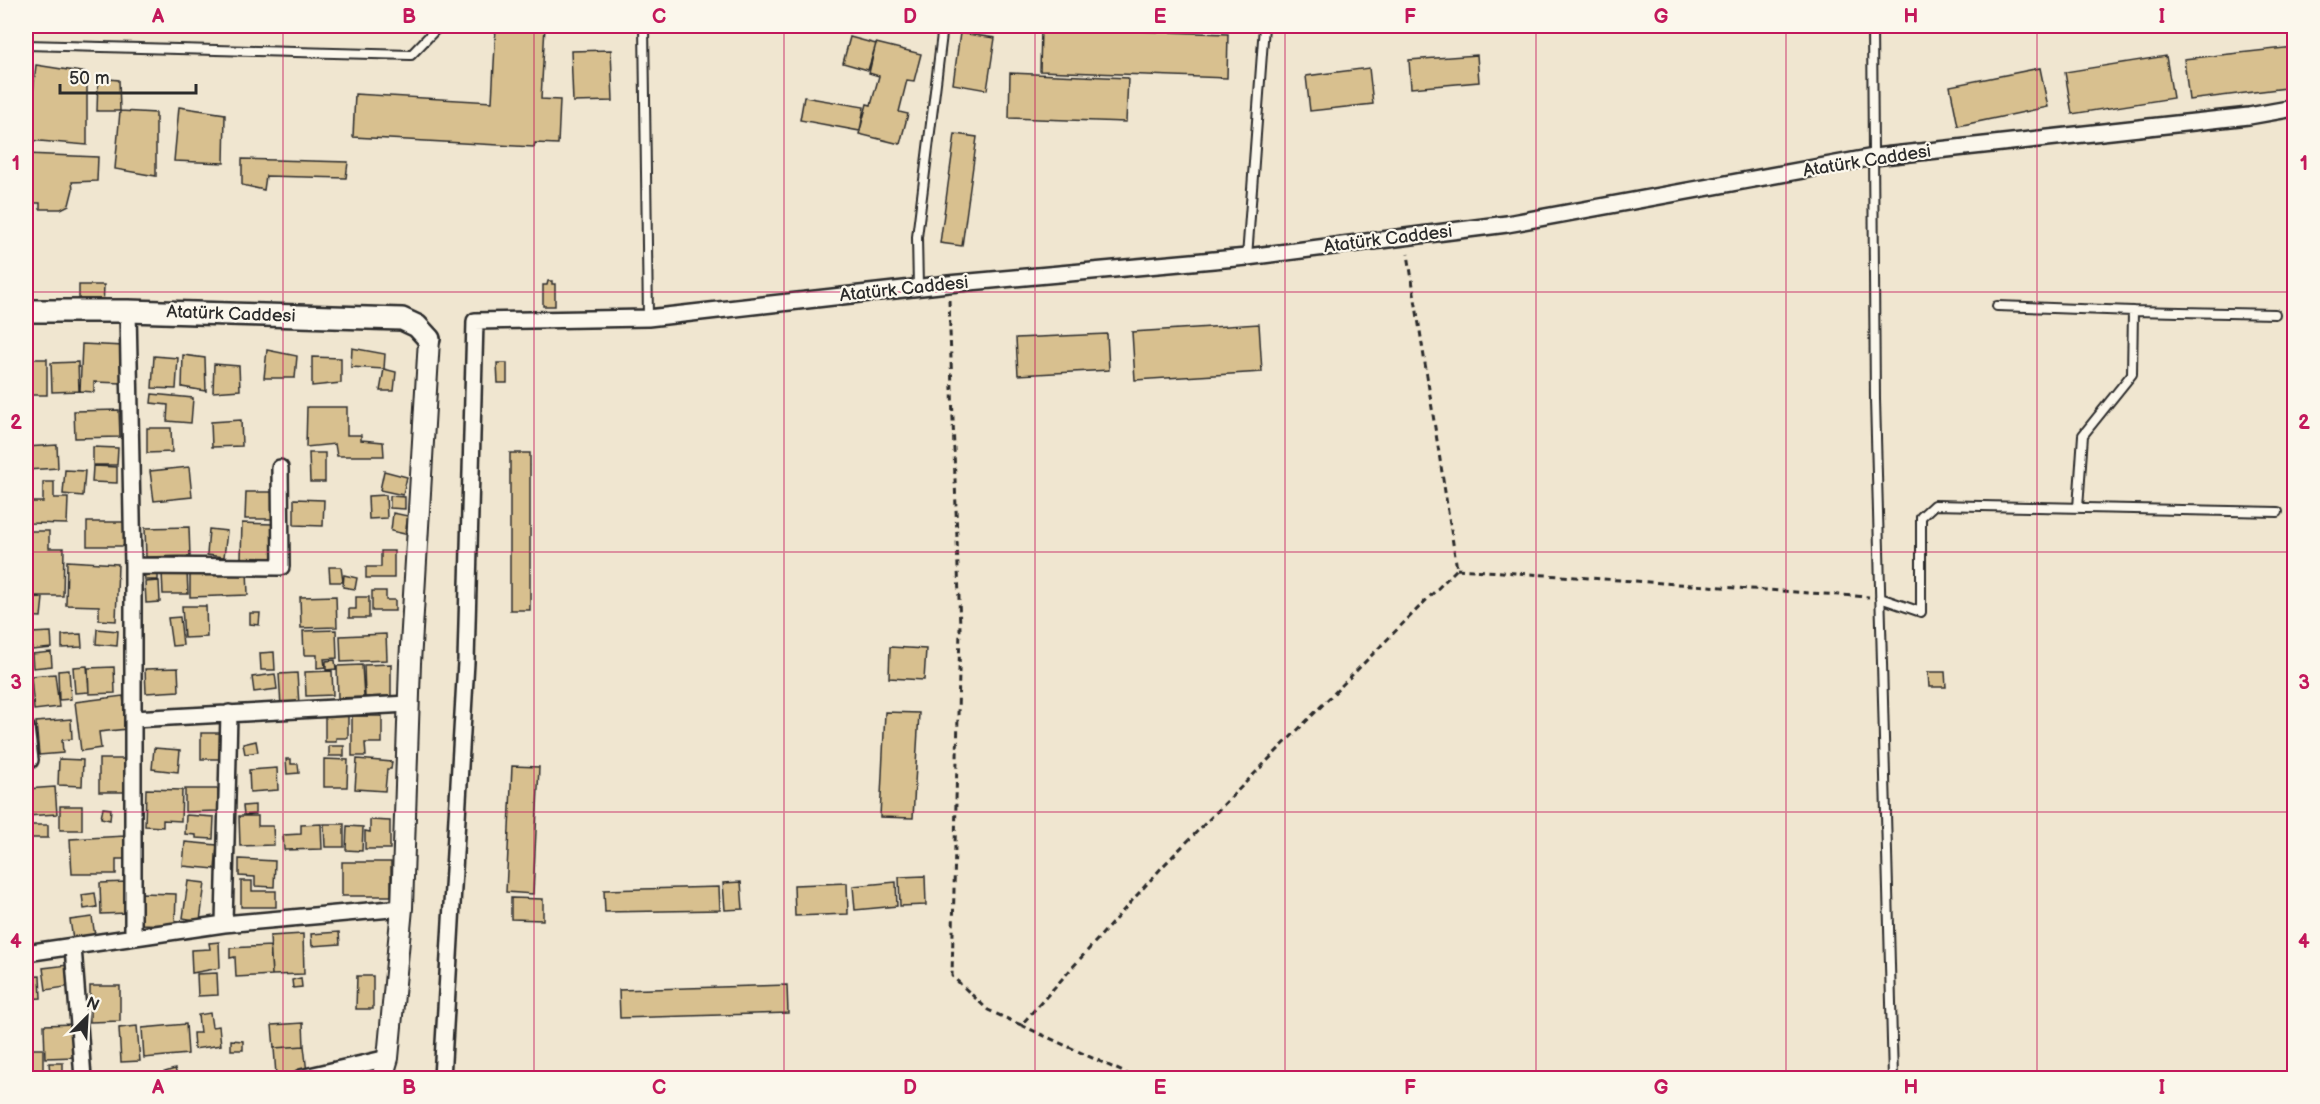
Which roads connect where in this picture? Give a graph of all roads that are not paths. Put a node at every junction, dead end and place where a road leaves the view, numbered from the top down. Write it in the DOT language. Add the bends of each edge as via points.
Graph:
graph roads {
  1 [pos="439,26"];
  2 [pos="644,26"];
  3 [pos="943,26"];
  4 [pos="1264,26"];
  5 [pos="1872,26"];
  6 [pos="26,45"];
  7 [pos="2295,108"];
  8 [pos="1874,157"];
  9 [pos="1247,256"];
  10 [pos="918,287"];
  11 [pos="1996,306"];
  12 [pos="26,310"];
  13 [pos="129,311"];
  14 [pos="2133,311"];
  15 [pos="2275,314"];
  16 [pos="648,318"];
  17 [pos="429,339"];
  18 [pos="280,468"];
  19 [pos="2078,508"];
  20 [pos="2278,512"];
  21 [pos="133,566"];
  22 [pos="1880,598"];
  23 [pos="408,704"];
  24 [pos="229,713"];
  25 [pos="133,719"];
  26 [pos="26,728"];
  27 [pos="30,760"];
  28 [pos="402,908"];
  29 [pos="224,924"];
  30 [pos="133,936"];
  31 [pos="73,947"];
  32 [pos="26,952"];
  33 [pos="388,1059"];
  34 [pos="83,1078"];
  35 [pos="302,1078"];
  36 [pos="382,1078"];
  37 [pos="442,1078"];
  38 [pos="1893,1078"];
  1 -- 6 [label="lane" via="411,55"];
  2 -- 16 [label="lane"];
  3 -- 10 [label="lane" via="917,237"];
  4 -- 9 [label="lane"];
  5 -- 8 [label="lane"];
  7 -- 8 [label="street, Atatürk Caddesi"];
  8 -- 9 [label="street, Atatürk Caddesi" via="1507,224"];
  8 -- 22 [label="lane"];
  9 -- 10 [label="street, Atatürk Caddesi"];
  10 -- 16 [label="street, Atatürk Caddesi"];
  11 -- 14 [label="lane"];
  12 -- 13 [label="main road, Atatürk Caddesi"];
  13 -- 17 [label="main road, Atatürk Caddesi" via="402,319 417,326"];
  13 -- 21 [label="street"];
  14 -- 15 [label="lane"];
  14 -- 19 [label="lane" via="2132,374 2083,435"];
  16 -- 37 [label="street, Atatürk Caddesi" via="475,321 466,662"];
  17 -- 23 [label="street"];
  18 -- 21 [label="street" via="281,567"];
  19 -- 20 [label="lane"];
  19 -- 22 [label="lane" via="1934,505 1921,517 1921,612"];
  21 -- 25 [label="street"];
  22 -- 38 [label="lane"];
  23 -- 24 [label="street"];
  23 -- 28 [label="street"];
  24 -- 25 [label="street"];
  24 -- 29 [label="street"];
  25 -- 30 [label="street"];
  26 -- 27 [label="street"];
  28 -- 29 [label="street"];
  28 -- 33 [label="street"];
  29 -- 30 [label="street"];
  30 -- 31 [label="street"];
  31 -- 32 [label="street"];
  31 -- 34 [label="street"];
  33 -- 35 [label="street"];
  33 -- 36 [label="street"];
}
